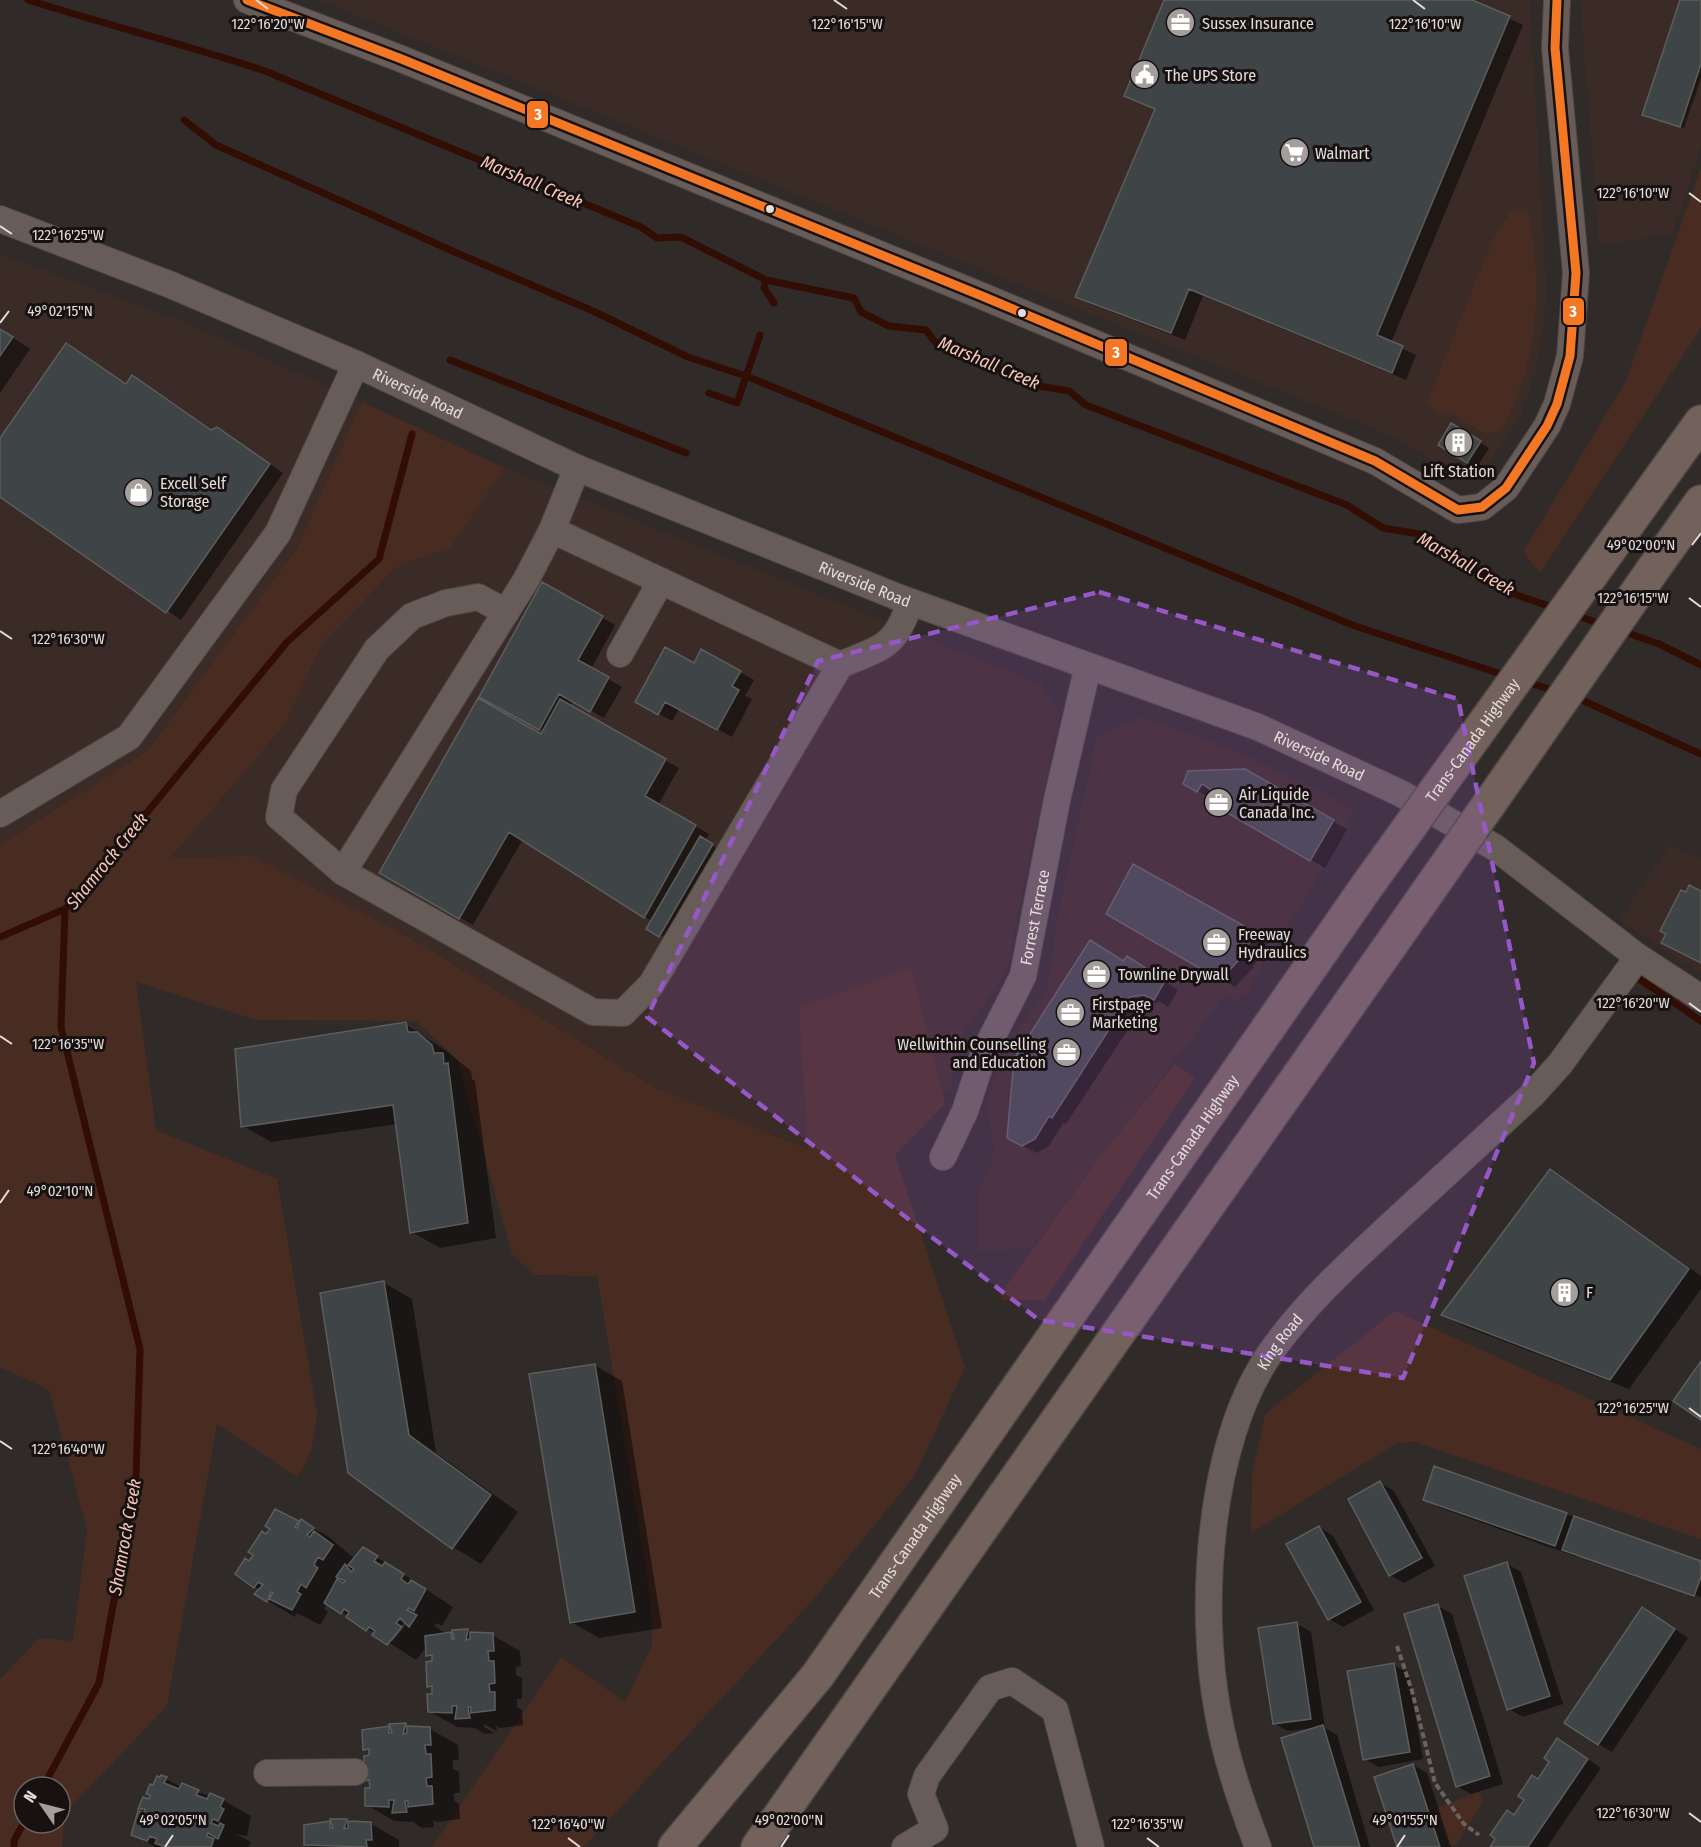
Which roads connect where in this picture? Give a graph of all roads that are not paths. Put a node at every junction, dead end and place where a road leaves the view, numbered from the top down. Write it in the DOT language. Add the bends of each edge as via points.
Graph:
graph roads {
  1 [pos="247,0"];
  2 [pos="1557,0"];
  3 [pos="0,219"];
  4 [pos="356,364"];
  5 [pos="1701,412"];
  6 [pos="1701,422"];
  7 [pos="578,468"];
  8 [pos="1701,502"];
  9 [pos="1631,520"];
  10 [pos="552,530"];
  11 [pos="661,581"];
  12 [pos="910,602"];
  13 [pos="506,612"];
  14 [pos="620,654"];
  15 [pos="840,665"];
  16 [pos="1088,666"];
  17 [pos="0,814"];
  18 [pos="343,872"];
  19 [pos="1638,957"];
  20 [pos="1701,998"];
  21 [pos="943,1157"];
  22 [pos="356,1772"];
  23 [pos="267,1773"];
  24 [pos="675,1847"];
  25 [pos="758,1847"];
  26 [pos="905,1847"];
  27 [pos="1091,1847"];
  28 [pos="1257,1847"];
  1 -- 2 [label="street" via="982,296 1375,461 1458,510 1482,507 1506,488 1547,426 1570,356 1576,273 1555,48"];
  3 -- 4 [label="street, Riverside Road" via="171,285"];
  4 -- 7 [label="street, Riverside Road"];
  4 -- 17 [label="street" via="278,533 129,737"];
  5 -- 9 [label="highway"];
  6 -- 9 [label="highway, Trans-Canada Highway"];
  7 -- 10 [label="street"];
  7 -- 12 [label="street, Riverside Road"];
  8 -- 25 [label="highway, bridge"];
  9 -- 24 [label="highway, Trans-Canada Highway, bridge" via="1367,886 818,1675"];
  10 -- 11 [label="street"];
  10 -- 13 [label="street"];
  11 -- 14 [label="street"];
  11 -- 15 [label="street"];
  12 -- 15 [label="street" via="903,621 883,648"];
  12 -- 16 [label="street, Riverside Road"];
  13 -- 18 [label="street"];
  13 -- 18 [label="street" via="478,597 446,603 412,616 377,649 284,790 279,816"];
  15 -- 18 [label="street" via="651,985 623,1013 593,1012"];
  16 -- 19 [label="street, Riverside Road" via="1258,727 1400,793 1496,848"];
  16 -- 21 [label="street, Forrest Terrace" via="1023,976 984,1053 965,1111"];
  19 -- 20 [label="street, Riverside Road"];
  19 -- 28 [label="street, King Road" via="1560,1064 1532,1095 1322,1289 1270,1353 1240,1408 1223,1470 1213,1530 1210,1651 1217,1712 1230,1772"];
  22 -- 23 [label="street"];
  26 -- 27 [label="street" via="935,1829 921,1794 927,1776 990,1688 1012,1680 1055,1710"];
}
